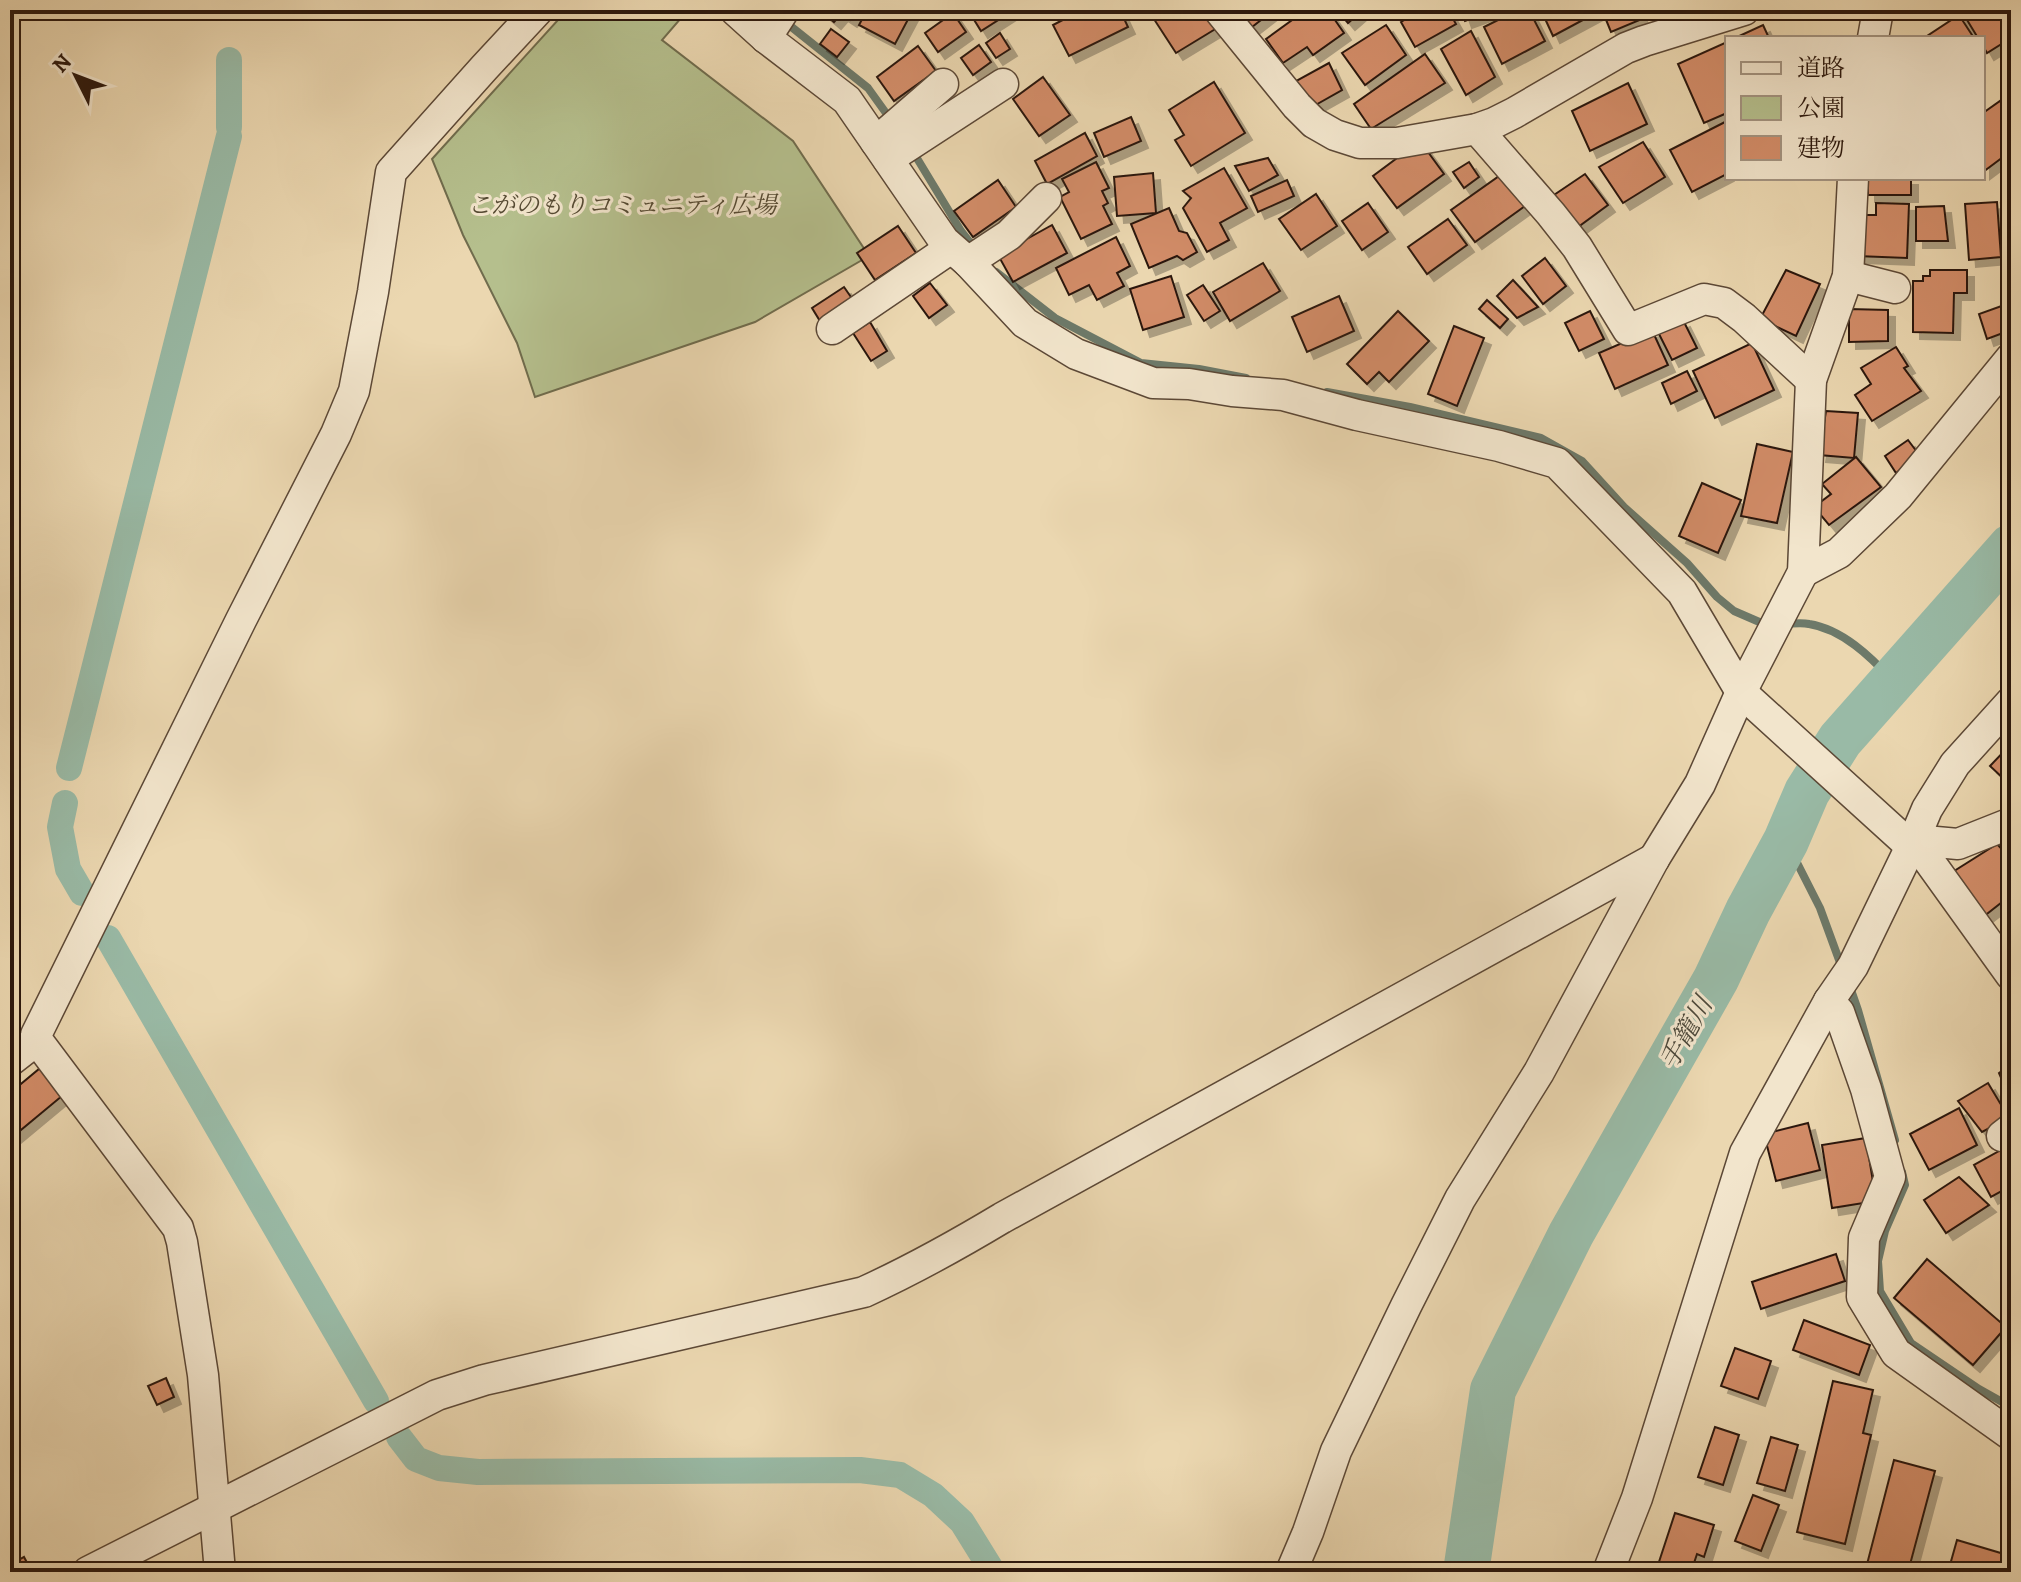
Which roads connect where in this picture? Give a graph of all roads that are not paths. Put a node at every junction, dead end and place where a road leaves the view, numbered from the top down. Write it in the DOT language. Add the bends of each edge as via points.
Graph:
graph roads {
  1 [pos="538,10"];
  2 [pos="735,10"];
  3 [pos="1219,10"];
  4 [pos="1744,10"];
  5 [pos="1878,10"];
  6 [pos="773,27"];
  7 [pos="1873,36"];
  8 [pos="943,84"];
  9 [pos="1003,84"];
  10 [pos="916,125"];
  11 [pos="1477,129"];
  12 [pos="885,148"];
  13 [pos="1853,180"];
  14 [pos="1046,198"];
  15 [pos="959,255"];
  16 [pos="1848,276"];
  17 [pos="1895,288"];
  18 [pos="832,329"];
  19 [pos="2011,358"];
  20 [pos="1811,380"];
  21 [pos="1803,572"];
  22 [pos="1741,692"];
  23 [pos="2011,702"];
  24 [pos="2011,823"];
  25 [pos="1910,840"];
  26 [pos="1654,859"];
  27 [pos="2011,975"];
  28 [pos="1840,985"];
  29 [pos="37,1040"];
  30 [pos="10,1061"];
  31 [pos="2011,1435"];
  32 [pos="215,1508"];
  33 [pos="88,1572"];
  34 [pos="220,1572"];
  35 [pos="1291,1572"];
  36 [pos="1608,1572"];
  1 -- 29 [label="street" via="391,172 354,391"];
  2 -- 6 [label="street"];
  3 -- 11 [label="street" via="1297,106 1335,135 1360,143 1397,143"];
  4 -- 11 [label="street" via="1626,48"];
  5 -- 7 [label="street"];
  6 -- 12 [label="street" via="847,100"];
  8 -- 10 [label="street"];
  9 -- 10 [label="street"];
  10 -- 12 [label="street"];
  11 -- 20 [label="street" via="1577,247 1628,330 1704,299 1724,303"];
  12 -- 15 [label="street" via="944,241"];
  13 -- 16 [label="street"];
  14 -- 15 [label="street" via="1009,235"];
  15 -- 18 [label="street"];
  15 -- 22 [label="street" via="1025,323 1076,354 1153,383 1283,395 1557,463 1682,592"];
  16 -- 17 [label="street"];
  16 -- 20 [label="street"];
  19 -- 21 [label="street" via="1898,496 1839,553"];
  20 -- 21 [label="street"];
  21 -- 22 [label="street"];
  22 -- 25 [label="street"];
  22 -- 26 [label="street" via="1700,784"];
  23 -- 25 [label="street" via="1955,764"];
  24 -- 25 [label="street" via="1958,844"];
  25 -- 27 [label="street"];
  25 -- 28 [label="street"];
  26 -- 32 [label="street" via="945,1253 864,1292 437,1395"];
  26 -- 35 [label="street" via="1539,1072 1460,1199 1336,1451"];
  28 -- 31 [label="street" via="1839,1012 1890,1177 1864,1238 1862,1297 1896,1353"];
  28 -- 36 [label="street" via="1745,1153 1637,1498"];
  29 -- 30 [label="street"];
  29 -- 32 [label="street" via="178,1228 203,1375"];
  32 -- 33 [label="street"];
  32 -- 34 [label="street"];
}
